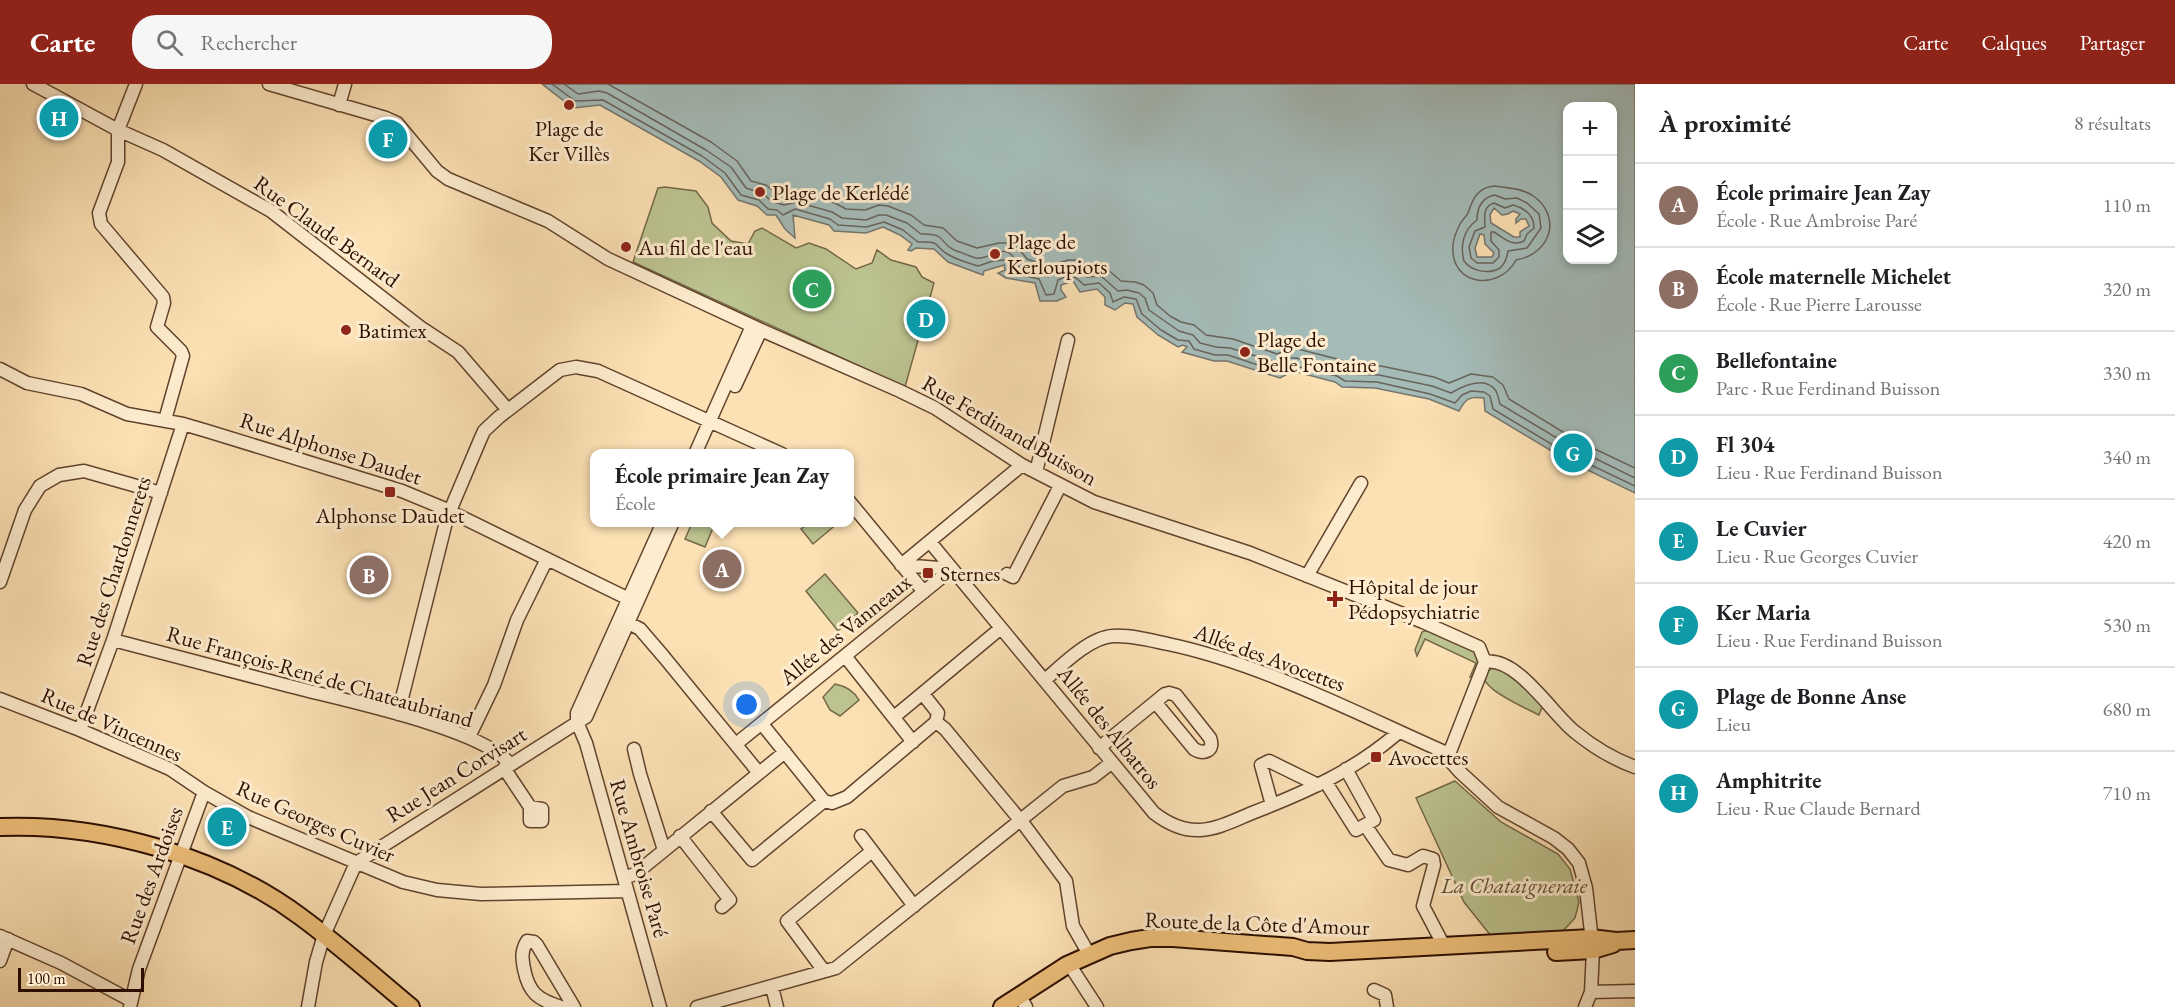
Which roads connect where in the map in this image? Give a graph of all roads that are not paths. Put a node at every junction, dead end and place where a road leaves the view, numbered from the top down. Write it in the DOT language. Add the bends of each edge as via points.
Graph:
graph roads {
  1 [pos="33,84"];
  2 [pos="136,84"];
  3 [pos="269,84"];
  4 [pos="345,84"];
  5 [pos="339,105"];
  6 [pos="118,130"];
  7 [pos="756,328"];
  8 [pos="1068,340"];
  9 [pos="0,369"];
  10 [pos="508,410"];
  11 [pos="165,420"];
  12 [pos="714,423"];
  13 [pos="183,424"];
  14 [pos="698,449"];
  15 [pos="705,449"];
  16 [pos="773,449"];
  17 [pos="1022,465"];
  18 [pos="1036,472"];
  19 [pos="1361,483"];
  20 [pos="1060,486"];
  21 [pos="161,493"];
  22 [pos="854,507"];
  23 [pos="449,512"];
  24 [pos="661,527"];
  25 [pos="670,527"];
  26 [pos="930,542"];
  27 [pos="547,559"];
  28 [pos="901,565"];
  29 [pos="952,569"];
  30 [pos="1007,574"];
  31 [pos="1307,576"];
  32 [pos="0,582"];
  33 [pos="924,592"];
  34 [pos="633,601"];
  35 [pos="624,620"];
  36 [pos="1000,628"];
  37 [pos="113,640"];
  38 [pos="845,656"];
  39 [pos="1485,662"];
  40 [pos="1045,680"];
  41 [pos="923,694"];
  42 [pos="0,699"];
  43 [pos="1156,703"];
  44 [pos="398,714"];
  45 [pos="894,717"];
  46 [pos="578,722"];
  47 [pos="936,722"];
  48 [pos="762,724"];
  49 [pos="80,730"];
  50 [pos="1399,732"];
  51 [pos="470,737"];
  52 [pos="913,742"];
  53 [pos="736,744"];
  54 [pos="1099,748"];
  55 [pos="634,750"];
  56 [pos="785,752"];
  57 [pos="1449,754"];
  58 [pos="1111,763"];
  59 [pos="507,766"];
  60 [pos="1635,767"];
  61 [pos="1346,769"];
  62 [pos="759,773"];
  63 [pos="1322,783"];
  64 [pos="204,792"];
  65 [pos="824,801"];
  66 [pos="1272,805"];
  67 [pos="530,807"];
  68 [pos="711,811"];
  69 [pos="1020,820"];
  70 [pos="1365,825"];
  71 [pos="0,827"];
  72 [pos="680,836"];
  73 [pos="861,836"];
  74 [pos="664,850"];
  75 [pos="872,851"];
  76 [pos="180,855"];
  77 [pos="356,862"];
  78 [pos="625,884"];
  79 [pos="914,906"];
  80 [pos="722,907"];
  81 [pos="324,936"];
  82 [pos="4,937"];
  83 [pos="1635,942"];
  84 [pos="1592,944"];
  85 [pos="1444,946"];
  86 [pos="1090,956"];
  87 [pos="0,961"];
  88 [pos="1071,967"];
  89 [pos="824,971"];
  90 [pos="772,987"];
  91 [pos="1374,990"];
  92 [pos="1635,991"];
  93 [pos="1591,992"];
  94 [pos="130,1004"];
  95 [pos="1018,1004"];
  96 [pos="308,1007"];
  97 [pos="411,1007"];
  98 [pos="561,1007"];
  99 [pos="574,1007"];
  100 [pos="660,1007"];
  101 [pos="697,1007"];
  102 [pos="777,1007"];
  103 [pos="1002,1007"];
  104 [pos="1097,1007"];
  105 [pos="1387,1007"];
  106 [pos="1585,1007"];
  1 -- 6 [label="street, Rue Claude Bernard"];
  2 -- 6 [label="street"];
  3 -- 5 [label="street, Rue Ferdinand Buisson"];
  4 -- 5 [label="street"];
  5 -- 7 [label="street, Rue Ferdinand Buisson" via="397,123 448,179 548,221 608,260"];
  6 -- 10 [label="street, Rue Claude Bernard" via="163,150 271,211 458,352"];
  6 -- 11 [label="street" via="118,162 99,213 100,224 163,297 157,327 183,356"];
  7 -- 12 [label="street"];
  7 -- 17 [label="street, Rue Ferdinand Buisson" via="935,408"];
  8 -- 18 [label="street"];
  9 -- 11 [label="street, Rue Alphonse Daudet" via="27,382 81,394 127,414"];
  10 -- 12 [label="street" via="560,370 588,368"];
  10 -- 23 [label="street" via="484,431"];
  11 -- 13 [label="street, Rue Alphonse Daudet"];
  12 -- 14 [label="street"];
  12 -- 15 [label="street"];
  12 -- 16 [label="street"];
  13 -- 21 [label="street, Rue des Chardonnerets"];
  13 -- 23 [label="street, Rue Alphonse Daudet" via="402,491"];
  17 -- 18 [label="street, Rue Ferdinand Buisson"];
  17 -- 26 [label="street"];
  18 -- 20 [label="street, Rue Ferdinand Buisson"];
  19 -- 31 [label="street"];
  20 -- 30 [label="street" via="1013,576"];
  20 -- 31 [label="street, Rue Ferdinand Buisson" via="1094,502 1250,553"];
  21 -- 32 [label="street" via="84,471 59,475 40,486 25,510"];
  21 -- 37 [label="street, Rue des Chardonnerets"];
  22 -- 28 [label="street"];
  23 -- 27 [label="street, Rue Alphonse Daudet"];
  23 -- 44 [label="street"];
  24 -- 34 [label="street"];
  25 -- 34 [label="street"];
  26 -- 28 [label="street"];
  26 -- 29 [label="street, Allée des Albatros"];
  27 -- 34 [label="street, Rue Alphonse Daudet"];
  27 -- 51 [label="street" via="517,620"];
  28 -- 29 [label="street"];
  28 -- 33 [label="street"];
  29 -- 33 [label="street, Allée des Vanneaux"];
  29 -- 36 [label="street, Allée des Albatros"];
  31 -- 39 [label="street, Rue Ferdinand Buisson" via="1472,643 1479,647"];
  33 -- 38 [label="street, Allée des Vanneaux"];
  34 -- 35 [label="street"];
  35 -- 46 [label="street" via="586,717"];
  35 -- 53 [label="street" via="640,629"];
  36 -- 40 [label="street, Allée des Albatros"];
  36 -- 41 [label="street"];
  37 -- 44 [label="street, Rue François-René de Chateaubriand"];
  37 -- 49 [label="street, Rue des Chardonnerets"];
  38 -- 45 [label="street"];
  38 -- 48 [label="street, Allée des Vanneaux"];
  39 -- 57 [label="street"];
  39 -- 60 [label="street" via="1501,663 1515,672 1573,731"];
  40 -- 50 [label="street, Allée des Avocettes" via="1090,644 1112,636 1154,641 1198,650 1241,665"];
  40 -- 54 [label="street, Allée des Albatros"];
  41 -- 45 [label="street"];
  41 -- 47 [label="street" via="938,713"];
  42 -- 49 [label="street, Rue de Vincennes"];
  43 -- 43 [label="street" via="1165,694 1176,695 1210,738 1211,748 1206,753 1194,749"];
  43 -- 54 [label="street"];
  44 -- 51 [label="street, Rue François-René de Chateaubriand"];
  45 -- 52 [label="street"];
  46 -- 59 [label="street, Rue Jean Corvisart"];
  46 -- 78 [label="street, Rue Ambroise Paré"];
  47 -- 52 [label="street"];
  47 -- 69 [label="street"];
  48 -- 53 [label="street, Allée des Vanneaux"];
  48 -- 56 [label="street"];
  49 -- 64 [label="street, Rue de Vincennes" via="170,769"];
  50 -- 57 [label="street, Allée des Avocettes"];
  50 -- 61 [label="street, Allée des Albatros"];
  51 -- 59 [label="street, Rue François-René de Chateaubriand" via="501,754"];
  52 -- 65 [label="street" via="847,797 832,803"];
  53 -- 62 [label="street"];
  54 -- 58 [label="street, Allée des Albatros"];
  55 -- 74 [label="street"];
  56 -- 62 [label="street"];
  56 -- 65 [label="street"];
  57 -- 84 [label="street" via="1460,772 1498,807 1554,838 1579,862"];
  58 -- 66 [label="street, Allée des Albatros" via="1154,813 1188,830 1217,826"];
  58 -- 69 [label="street" via="1093,777 1064,786"];
  59 -- 67 [label="street, Rue François-René de Chateaubriand"];
  59 -- 77 [label="street, Rue Jean Corvisart"];
  61 -- 63 [label="street, Allée des Albatros"];
  61 -- 70 [label="street" via="1374,820"];
  62 -- 68 [label="street"];
  63 -- 66 [label="street, Allée des Albatros"];
  63 -- 66 [label="street" via="1269,761 1261,765"];
  63 -- 70 [label="street" via="1356,830"];
  64 -- 76 [label="street, Rue des Ardoises"];
  64 -- 77 [label="street, Rue Georges Cuvier" via="248,817"];
  65 -- 68 [label="street" via="752,860"];
  68 -- 72 [label="street"];
  69 -- 79 [label="street"];
  69 -- 86 [label="street" via="1066,880 1073,926"];
  70 -- 85 [label="street" via="1389,860 1408,865 1423,856 1433,859 1423,906"];
  71 -- 76 [label="main road" via="103,835"];
  72 -- 74 [label="street"];
  72 -- 80 [label="street" via="730,900"];
  73 -- 75 [label="street"];
  74 -- 78 [label="street"];
  75 -- 79 [label="street"];
  75 -- 89 [label="street" via="787,921"];
  76 -- 81 [label="main road" via="259,891"];
  76 -- 94 [label="street, Rue des Ardoises"];
  77 -- 78 [label="street, Rue Georges Cuvier" via="403,882 481,894"];
  77 -- 81 [label="street"];
  78 -- 100 [label="street, Rue Ambroise Paré"];
  79 -- 89 [label="street" via="836,968"];
  81 -- 96 [label="street"];
  81 -- 97 [label="main road"];
  82 -- 87 [label="street"];
  82 -- 94 [label="street" via="61,963"];
  83 -- 84 [label="main road, Route de la Côte d'Amour"];
  84 -- 85 [label="main road, Route de la Côte d'Amour"];
  84 -- 88 [label="main road, Route de la Côte d'Amour" via="1325,963 1299,955 1154,945 1117,950"];
  84 -- 93 [label="street"];
  85 -- 86 [label="main road, Route de la Côte d'Amour" via="1314,952 1293,947 1150,938 1110,946"];
  86 -- 103 [label="main road, Route de la Côte d'Amour" via="1067,965"];
  88 -- 95 [label="main road, Route de la Côte d'Amour"];
  88 -- 104 [label="street"];
  89 -- 90 [label="street"];
  90 -- 101 [label="street"];
  90 -- 102 [label="street"];
  91 -- 105 [label="street" via="1385,995"];
  92 -- 93 [label="street"];
  93 -- 106 [label="street"];
  98 -- 99 [label="street" via="541,999 527,985 521,956 527,941 537,945"];
}
